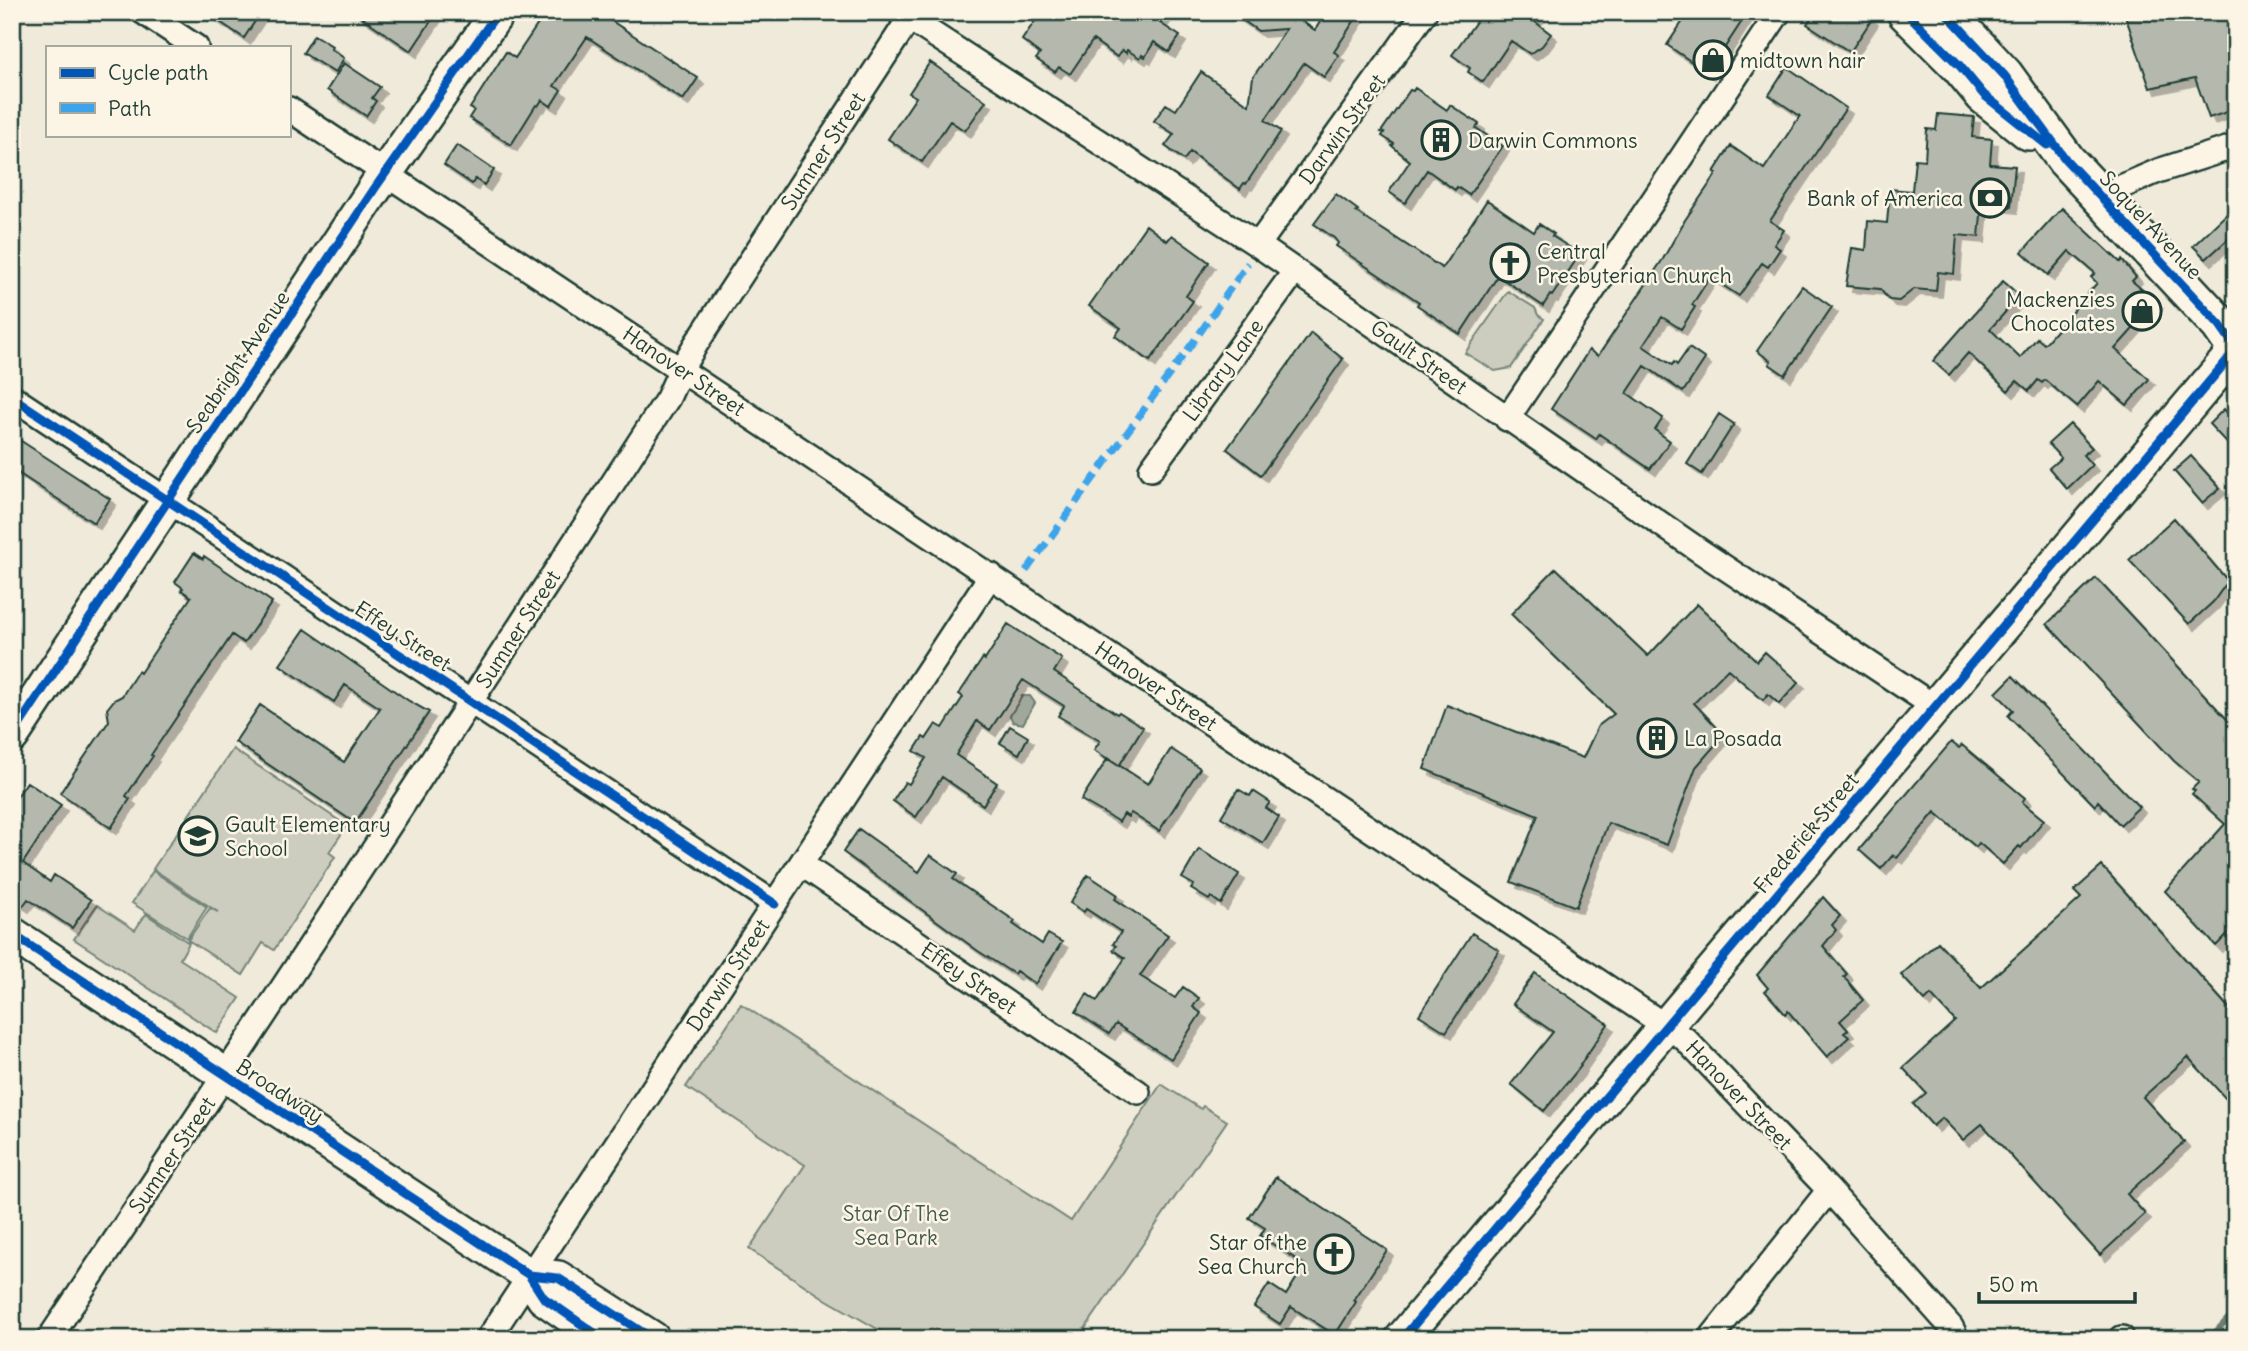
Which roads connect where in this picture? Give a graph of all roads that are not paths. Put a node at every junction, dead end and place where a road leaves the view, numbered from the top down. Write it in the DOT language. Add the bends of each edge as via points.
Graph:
graph roads {
  1 [pos="143,12"];
  2 [pos="498,12"];
  3 [pos="1425,12"];
  4 [pos="1779,12"];
  5 [pos="1906,12"];
  6 [pos="1945,12"];
  7 [pos="904,16"];
  8 [pos="194,46"];
  9 [pos="290,110"];
  10 [pos="2236,146"];
  11 [pos="2066,160"];
  12 [pos="385,173"];
  13 [pos="2100,196"];
  14 [pos="1258,245"];
  15 [pos="1295,271"];
  16 [pos="2236,349"];
  17 [pos="681,369"];
  18 [pos="12,397"];
  19 [pos="1507,418"];
  20 [pos="1151,469"];
  21 [pos="166,501"];
  22 [pos="990,575"];
  23 [pos="471,702"];
  24 [pos="1935,707"];
  25 [pos="12,736"];
  26 [pos="801,864"];
  27 [pos="775,904"];
  28 [pos="12,933"];
  29 [pos="1666,1026"];
  30 [pos="225,1076"];
  31 [pos="1138,1092"];
  32 [pos="1829,1189"];
  33 [pos="529,1275"];
  34 [pos="1950,1335"];
  35 [pos="49,1339"];
  36 [pos="488,1339"];
  37 [pos="603,1339"];
  38 [pos="653,1339"];
  39 [pos="1402,1339"];
  40 [pos="1710,1339"];
  1 -- 8 [label="street"];
  2 -- 12 [label="main road, Seabright Avenue"];
  3 -- 14 [label="street, Darwin Street"];
  4 -- 19 [label="street"];
  5 -- 11 [label="main road, Soquel Avenue" via="1984,95"];
  6 -- 11 [label="main road, Soquel Avenue" via="2004,75"];
  7 -- 14 [label="street, Gault Street"];
  7 -- 17 [label="street, Sumner Street"];
  9 -- 12 [label="street, Hanover Street"];
  10 -- 13 [label="street"];
  11 -- 13 [label="main road, Soquel Avenue"];
  12 -- 17 [label="street, Hanover Street"];
  12 -- 21 [label="main road, Seabright Avenue"];
  13 -- 16 [label="main road, Soquel Avenue" via="2220,325"];
  14 -- 15 [label="street, Gault Street"];
  15 -- 19 [label="street, Gault Street"];
  15 -- 20 [label="street, Library Lane"];
  16 -- 24 [label="main road, Frederick Street"];
  17 -- 22 [label="street, Hanover Street"];
  17 -- 23 [label="street, Sumner Street" via="668,398"];
  18 -- 21 [label="street, Effey Street"];
  19 -- 24 [label="street, Gault Street"];
  21 -- 23 [label="street, Effey Street"];
  21 -- 25 [label="main road, Seabright Avenue"];
  22 -- 26 [label="street, Darwin Street"];
  22 -- 29 [label="street, Hanover Street"];
  23 -- 27 [label="street, Effey Street"];
  23 -- 30 [label="street, Sumner Street"];
  24 -- 29 [label="main road, Frederick Street"];
  26 -- 27 [label="street, Darwin Street"];
  26 -- 31 [label="street, Effey Street"];
  27 -- 33 [label="street, Darwin Street"];
  28 -- 30 [label="main road, Broadway"];
  29 -- 32 [label="street, Hanover Street" via="1693,1046"];
  29 -- 39 [label="main road, Frederick Street"];
  30 -- 33 [label="main road, Broadway"];
  30 -- 35 [label="street, Sumner Street"];
  32 -- 34 [label="street, Hanover Street"];
  32 -- 40 [label="street"];
  33 -- 36 [label="street, Darwin Street"];
  33 -- 37 [label="main road, Broadway" via="544,1298"];
  33 -- 38 [label="main road, Broadway" via="558,1278"];
}
